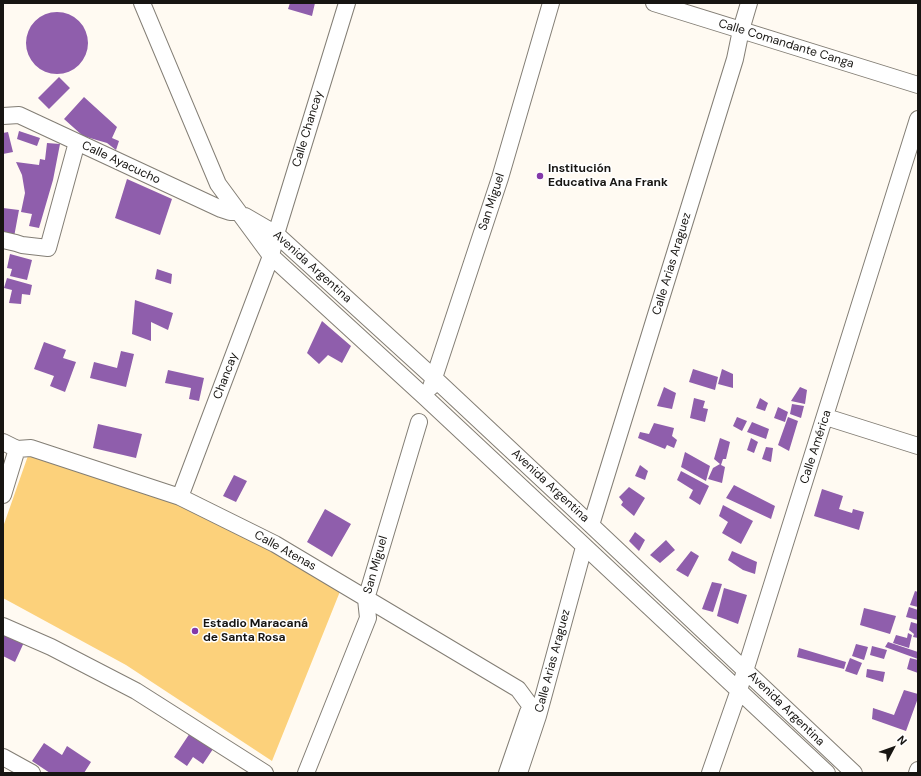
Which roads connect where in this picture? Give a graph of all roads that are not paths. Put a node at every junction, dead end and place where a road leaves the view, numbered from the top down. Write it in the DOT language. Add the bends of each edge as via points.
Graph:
graph roads {
  1 [pos="142,3"];
  2 [pos="347,3"];
  3 [pos="551,3"];
  4 [pos="654,3"];
  5 [pos="749,3"];
  6 [pos="741,30"];
  7 [pos="918,85"];
  8 [pos="3,116"];
  9 [pos="918,119"];
  10 [pos="77,142"];
  11 [pos="238,212"];
  12 [pos="276,234"];
  13 [pos="3,240"];
  14 [pos="271,256"];
  15 [pos="434,378"];
  16 [pos="426,398"];
  17 [pos="826,417"];
  18 [pos="419,422"];
  19 [pos="10,446"];
  20 [pos="918,446"];
  21 [pos="3,494"];
  22 [pos="180,497"];
  23 [pos="591,524"];
  24 [pos="584,547"];
  25 [pos="366,599"];
  26 [pos="3,626"];
  27 [pos="745,669"];
  28 [pos="739,690"];
  29 [pos="535,710"];
  30 [pos="3,756"];
  31 [pos="918,770"];
  32 [pos="32,773"];
  33 [pos="266,773"];
  34 [pos="306,773"];
  35 [pos="507,773"];
  36 [pos="520,773"];
  37 [pos="710,773"];
  38 [pos="827,773"];
  39 [pos="854,773"];
  40 [pos="917,773"];
  1 -- 11 [label="street, Avenida Argentina" via="218,184"];
  2 -- 12 [label="street, Calle Chancay"];
  3 -- 15 [label="street, San Miguel" via="500,178"];
  4 -- 6 [label="street, Calle Comandante Canga"];
  5 -- 6 [label="street, Calle Arias Araguez"];
  6 -- 7 [label="street, Calle Comandante Canga"];
  6 -- 23 [label="street, Calle Arias Araguez" via="735,59"];
  8 -- 10 [label="street, Calle Ayacucho" via="19,115"];
  9 -- 17 [label="street, Calle América"];
  10 -- 11 [label="street, Calle Ayacucho" via="221,209"];
  10 -- 13 [label="street" via="48,248"];
  11 -- 12 [label="street, Avenida Argentina"];
  11 -- 14 [label="street, Avenida Argentina"];
  12 -- 14 [label="street, Calle Chancay"];
  12 -- 15 [label="street, Avenida Argentina"];
  14 -- 16 [label="street, Avenida Argentina"];
  14 -- 22 [label="street, Chancay"];
  15 -- 16 [label="street, San Miguel"];
  15 -- 23 [label="street, Avenida Argentina"];
  16 -- 24 [label="street, Avenida Argentina"];
  17 -- 20 [label="street"];
  17 -- 27 [label="street, Calle América"];
  18 -- 25 [label="street, San Miguel"];
  19 -- 21 [label="street"];
  19 -- 22 [label="street, Calle Atenas" via="31,448"];
  22 -- 25 [label="street, Calle Atenas" via="275,544"];
  23 -- 27 [label="street, Avenida Argentina"];
  24 -- 28 [label="street, Avenida Argentina"];
  24 -- 29 [label="street, Calle Arias Araguez"];
  25 -- 29 [label="street, Calle Atenas" via="518,689"];
  25 -- 34 [label="street, San Miguel" via="368,618"];
  26 -- 33 [label="street" via="51,647 136,691"];
  27 -- 28 [label="street, Calle América"];
  27 -- 39 [label="street, Avenida Argentina"];
  28 -- 37 [label="street, Calle América"];
  28 -- 38 [label="street, Avenida Argentina"];
  29 -- 35 [label="street"];
  29 -- 36 [label="street, Calle Arias Araguez"];
  30 -- 32 [label="street"];
  31 -- 40 [label="street"];
}
